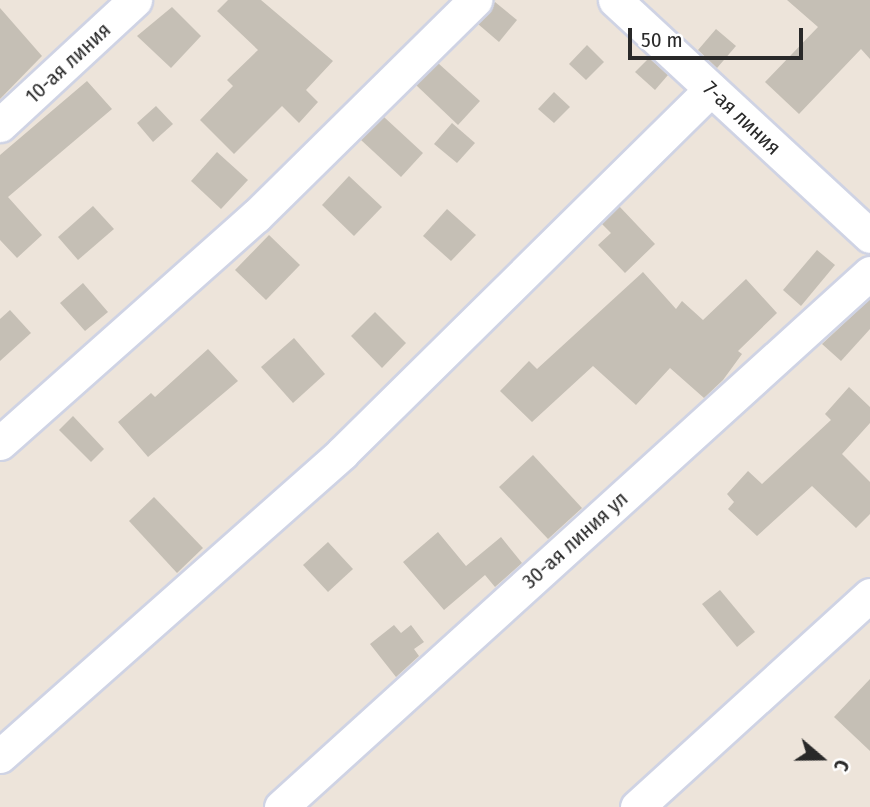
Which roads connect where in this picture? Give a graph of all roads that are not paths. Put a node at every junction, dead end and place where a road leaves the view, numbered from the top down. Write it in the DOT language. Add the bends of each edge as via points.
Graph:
graph roads {
  1 [pos="135,0"];
  2 [pos="475,0"];
  3 [pos="615,0"];
  4 [pos="711,89"];
  5 [pos="0,125"];
  6 [pos="870,236"];
  7 [pos="870,273"];
  8 [pos="0,443"];
  9 [pos="870,595"];
  10 [pos="0,756"];
  11 [pos="281,807"];
  12 [pos="637,807"];
  1 -- 5 [label="street, 10-ая линия"];
  2 -- 8 [label="street" via="257,216"];
  3 -- 4 [label="street, 7-ая линия"];
  4 -- 6 [label="street, 7-ая линия"];
  4 -- 10 [label="street" via="342,453"];
  7 -- 11 [label="street, 30-ая линия ул"];
  9 -- 12 [label="street"];
}
